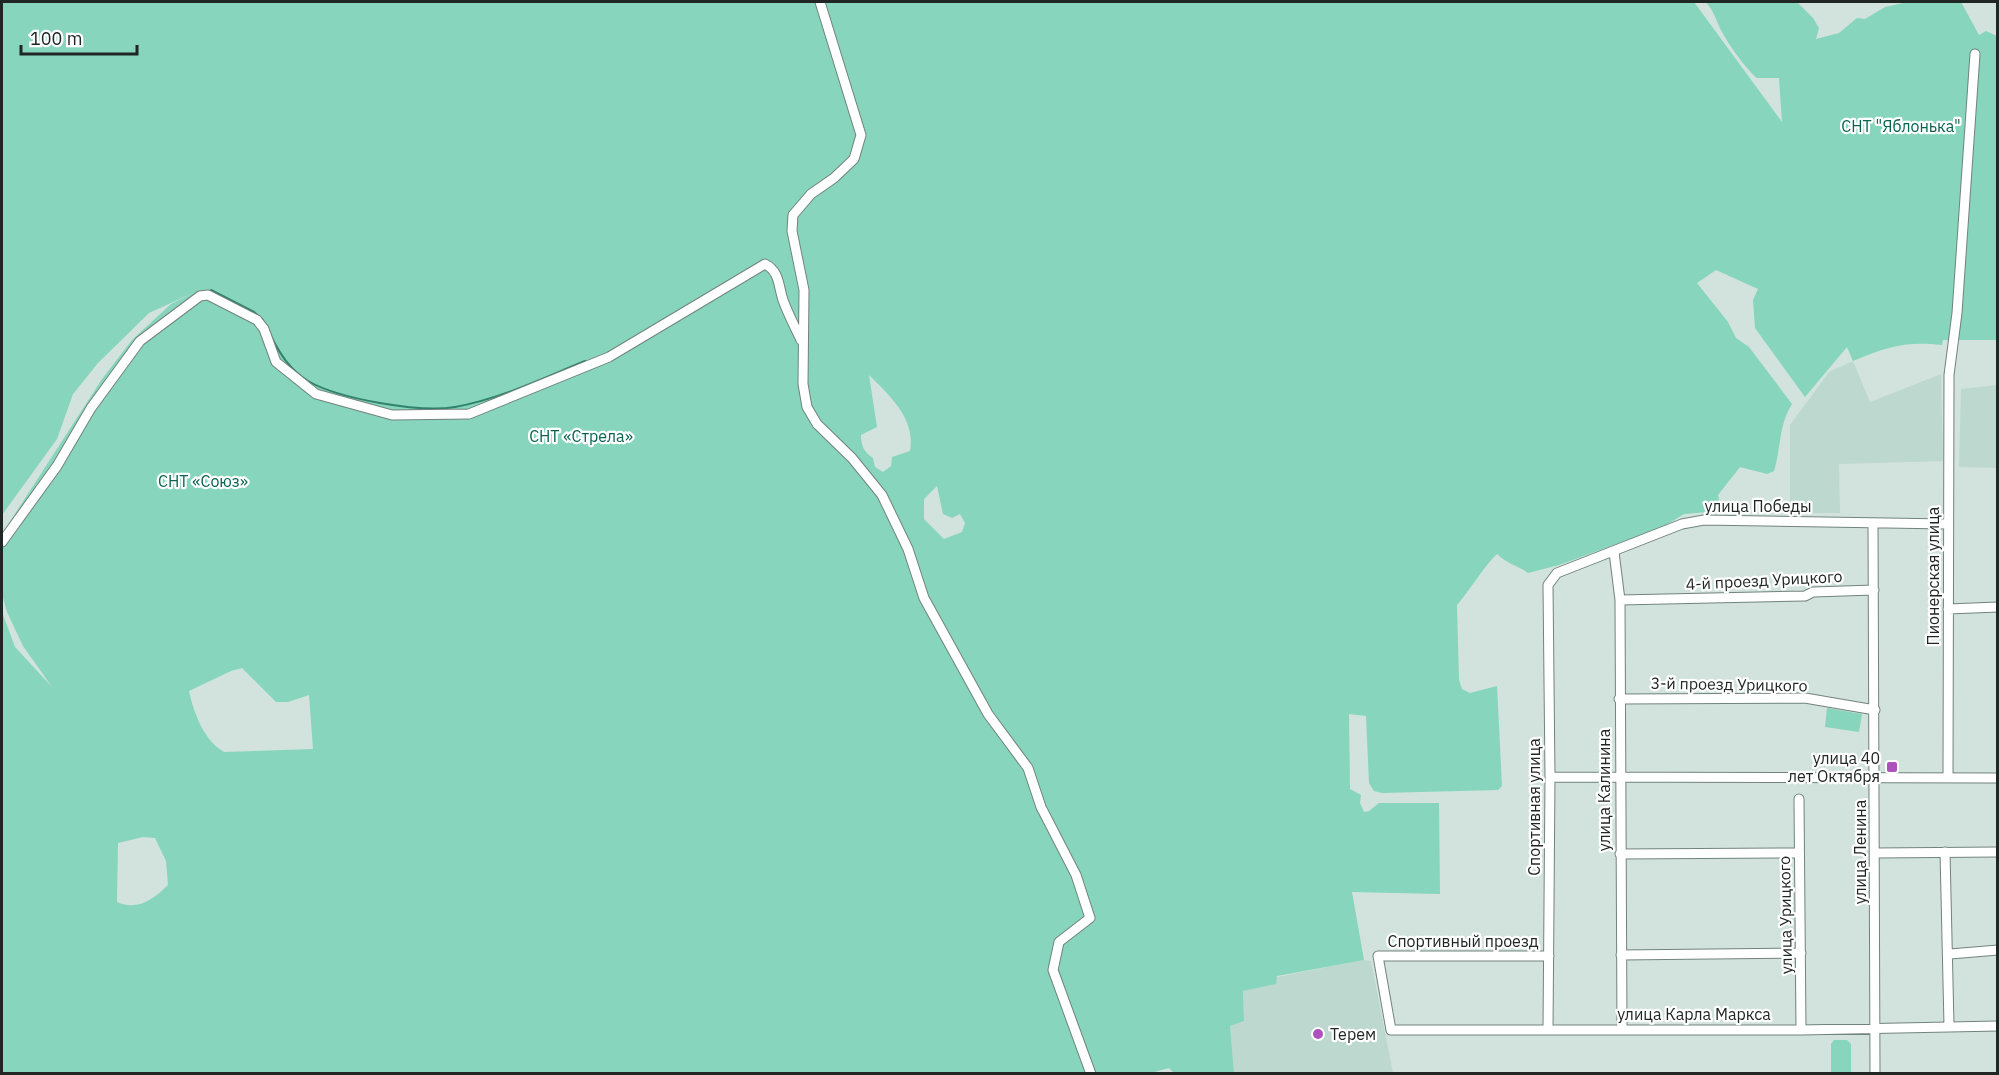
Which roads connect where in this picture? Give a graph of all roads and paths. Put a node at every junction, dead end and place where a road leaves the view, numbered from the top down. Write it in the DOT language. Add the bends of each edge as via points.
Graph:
graph roads {
  1 [pos="820,2"];
  2 [pos="1975,54"];
  3 [pos="803,343"];
  4 [pos="1873,523"];
  5 [pos="1948,524"];
  6 [pos="2,542"];
  7 [pos="1614,552"];
  8 [pos="1548,585"];
  9 [pos="1874,590"];
  10 [pos="1620,600"];
  11 [pos="1998,607"];
  12 [pos="1948,609"];
  13 [pos="1619,699"];
  14 [pos="1875,710"];
  15 [pos="1620,776"];
  16 [pos="1550,777"];
  17 [pos="1875,778"];
  18 [pos="1948,778"];
  19 [pos="1998,778"];
  20 [pos="1799,799"];
  21 [pos="1945,852"];
  22 [pos="1998,852"];
  23 [pos="1799,853"];
  24 [pos="1876,853"];
  25 [pos="1620,854"];
  26 [pos="1998,950"];
  27 [pos="1801,953"];
  28 [pos="1950,954"];
  29 [pos="1621,955"];
  30 [pos="1549,956"];
  31 [pos="1949,1025"];
  32 [pos="1998,1026"];
  33 [pos="1874,1028"];
  34 [pos="1622,1029"];
  35 [pos="1391,1030"];
  36 [pos="1548,1030"];
  37 [pos="1801,1030"];
  38 [pos="1091,1074"];
  39 [pos="1875,1074"];
  1 -- 3 [label="street" via="861,135 854,159 811,194 793,215 792,231 804,290"];
  2 -- 5 [label="street, Пионерская улица" via="1949,375"];
  3 -- 6 [label="street" via="783,300 780,281 765,264 609,357 533,390 469,414 392,415 316,394 276,362 257,320 208,295 200,296 140,341"];
  3 -- 38 [label="street" via="807,407 882,495 908,549 924,598 988,714 1028,768 1041,807 1076,874 1090,918 1059,942 1053,970"];
  4 -- 5 [label="street, улица Победы"];
  4 -- 7 [label="street, улица Победы" via="1704,520 1682,524"];
  4 -- 9 [label="street, улица Ленина"];
  5 -- 12 [label="street, Пионерская улица"];
  7 -- 8 [label="street, улица Победы" via="1557,573"];
  7 -- 10 [label="street, улица Калинина"];
  8 -- 16 [label="street, Спортивная улица"];
  9 -- 10 [label="street, 4-й проезд Урицкого" via="1813,592 1805,597"];
  9 -- 14 [label="street, улица Ленина"];
  10 -- 13 [label="street, улица Калинина"];
  11 -- 12 [label="street"];
  12 -- 18 [label="street, Пионерская улица"];
  13 -- 14 [label="street, 3-й проезд Урицкого" via="1805,699"];
  13 -- 15 [label="street, улица Калинина"];
  14 -- 17 [label="street, улица Ленина"];
  15 -- 16 [label="street"];
  15 -- 17 [label="street"];
  15 -- 25 [label="street, улица Калинина"];
  16 -- 30 [label="street, Спортивная улица"];
  17 -- 18 [label="street"];
  17 -- 24 [label="street, улица Ленина"];
  18 -- 19 [label="street"];
  20 -- 23 [label="street, улица Урицкого"];
  21 -- 22 [label="street"];
  21 -- 24 [label="street"];
  21 -- 28 [label="street"];
  23 -- 25 [label="street"];
  23 -- 27 [label="street, улица Урицкого"];
  24 -- 33 [label="street, улица Ленина"];
  25 -- 29 [label="street, улица Калинина"];
  26 -- 28 [label="street"];
  27 -- 29 [label="street"];
  27 -- 37 [label="street, улица Урицкого"];
  28 -- 31 [label="street"];
  29 -- 34 [label="street, улица Калинина"];
  30 -- 35 [label="street, Спортивный проезд" via="1378,956"];
  30 -- 36 [label="street, Спортивная улица"];
  31 -- 32 [label="street, улица Карла Маркса"];
  31 -- 33 [label="street, улица Карла Маркса"];
  33 -- 37 [label="street, улица Карла Маркса"];
  33 -- 39 [label="street, улица Ленина"];
  34 -- 36 [label="street, улица Карла Маркса"];
  34 -- 37 [label="street, улица Карла Маркса"];
  35 -- 36 [label="street, улица Карла Маркса"];
}
